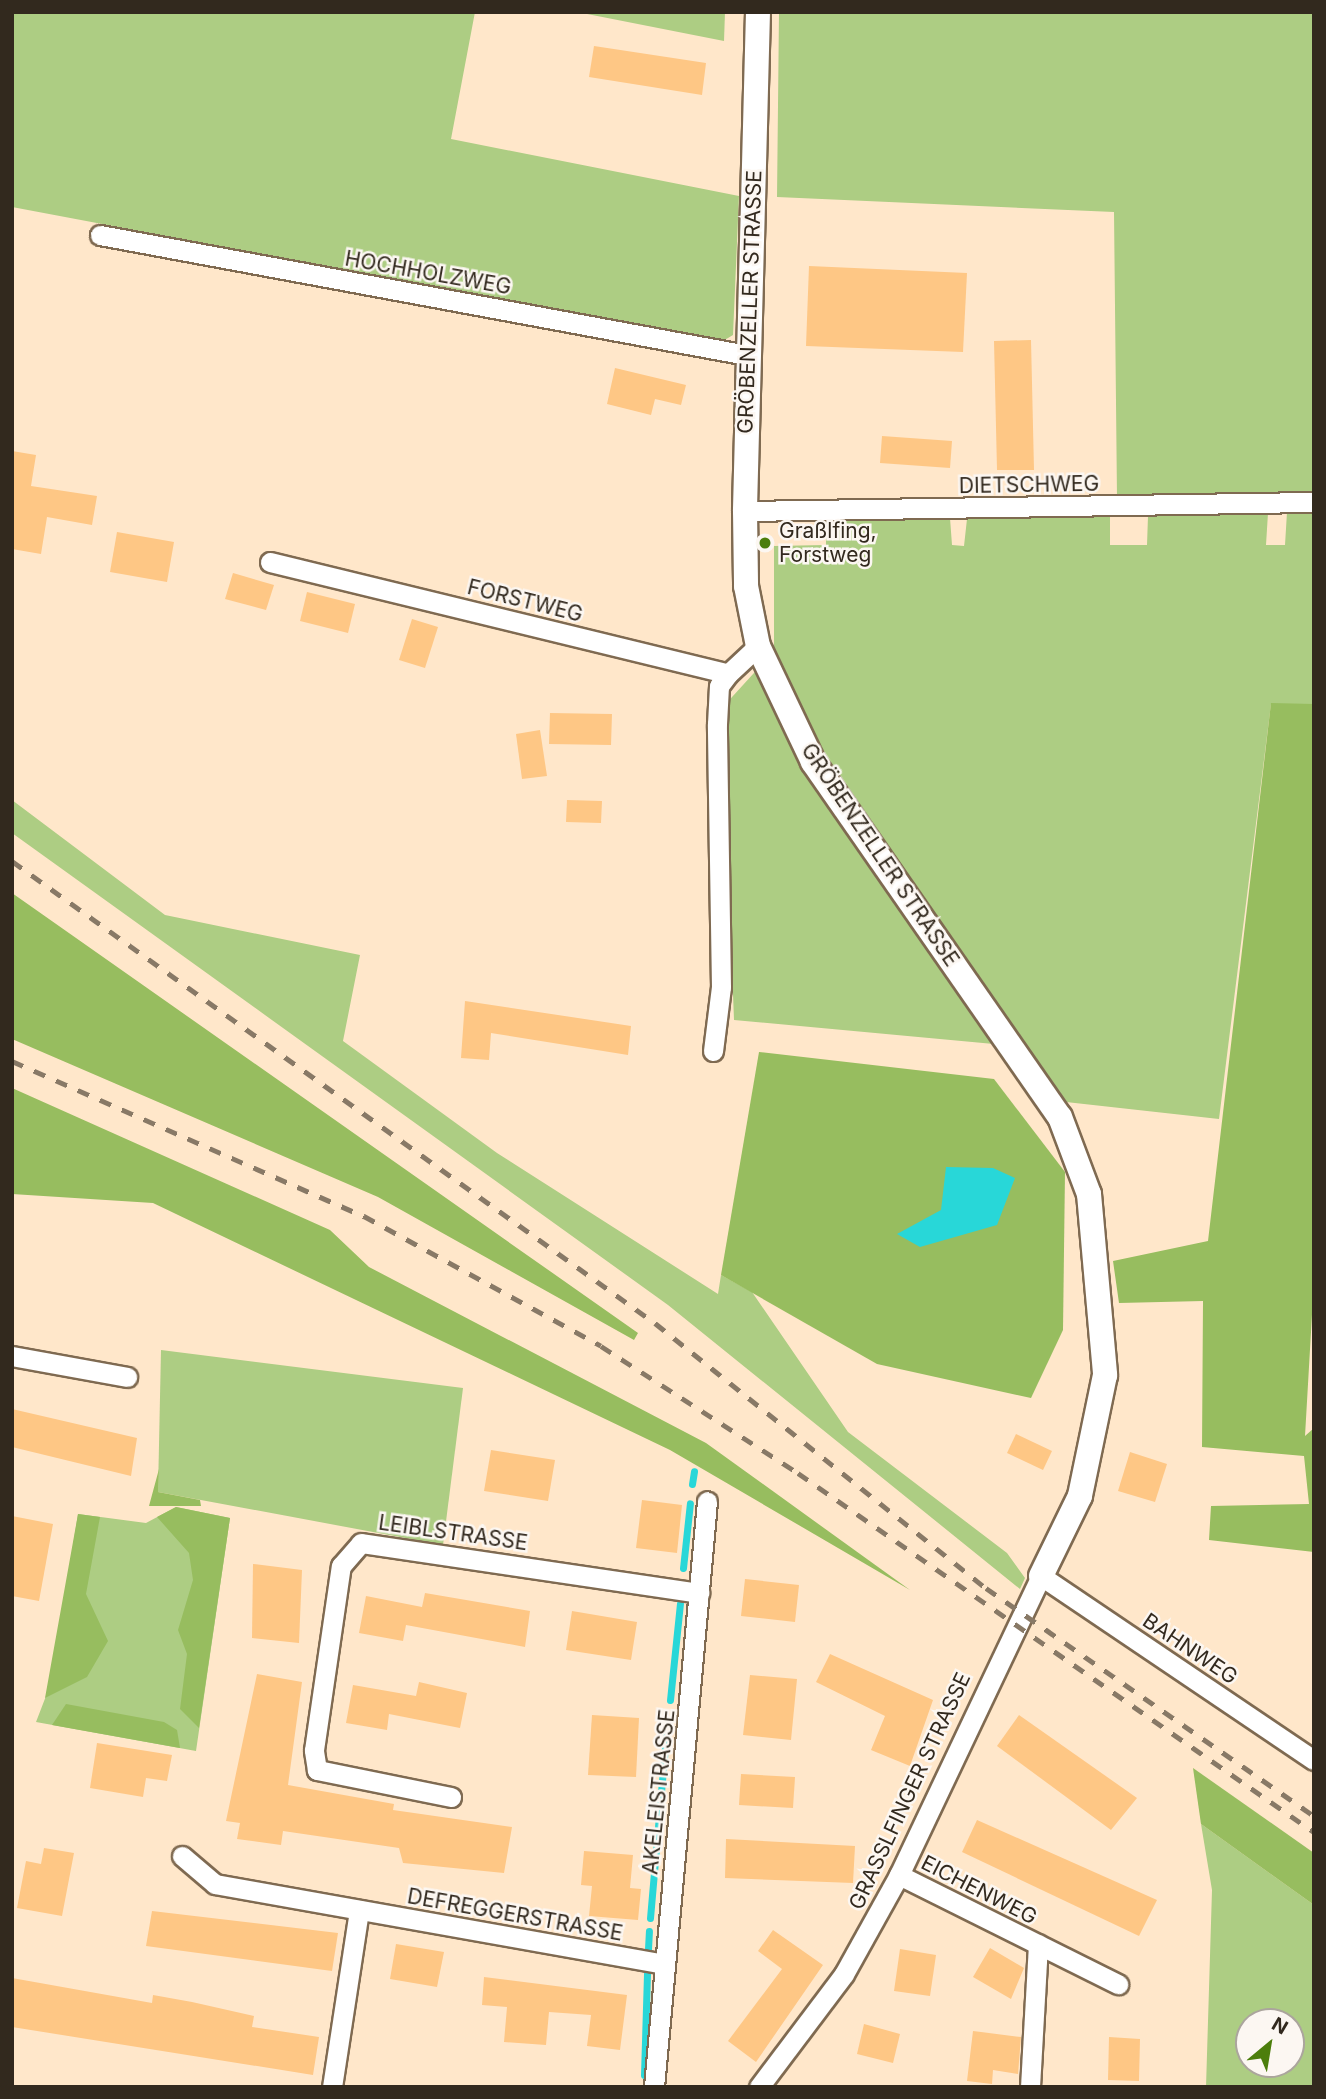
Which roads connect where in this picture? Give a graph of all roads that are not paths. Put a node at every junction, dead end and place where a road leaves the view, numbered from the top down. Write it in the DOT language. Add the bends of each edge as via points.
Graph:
graph roads {
  1 [pos="758,12"];
  2 [pos="100,235"];
  3 [pos="747,355"];
  4 [pos="1314,502"];
  5 [pos="745,511"];
  6 [pos="270,562"];
  7 [pos="758,646"];
  8 [pos="728,674"];
  9 [pos="713,1051"];
  10 [pos="12,1356"];
  11 [pos="127,1377"];
  12 [pos="707,1501"];
  13 [pos="1041,1576"];
  14 [pos="699,1593"];
  15 [pos="1314,1760"];
  16 [pos="451,1797"];
  17 [pos="182,1856"];
  18 [pos="899,1875"];
  19 [pos="359,1910"];
  20 [pos="1038,1944"];
  21 [pos="663,1964"];
  22 [pos="1118,1984"];
  23 [pos="332,2087"];
  24 [pos="654,2087"];
  25 [pos="759,2087"];
  26 [pos="1030,2087"];
  1 -- 3 [label="street, GRÖBENZELLER STRASSE"];
  2 -- 3 [label="street, HOCHHOLZWEG"];
  3 -- 5 [label="street, GRÖBENZELLER STRASSE"];
  4 -- 5 [label="street, DIETSCHWEG"];
  5 -- 7 [label="street, GRÖBENZELLER STRASSE" via="746,586"];
  6 -- 8 [label="street, FORSTWEG"];
  7 -- 8 [label="street"];
  7 -- 13 [label="street, GRÖBENZELLER STRASSE" via="813,762 1060,1116 1089,1194 1105,1375 1080,1496"];
  8 -- 9 [label="street" via="719,686 717,724 721,987"];
  10 -- 11 [label="street"];
  12 -- 14 [label="street, AKELEISTRASSE"];
  13 -- 15 [label="street, BAHNWEG"];
  13 -- 18 [label="street, GRASSLFINGER STRASSE"];
  14 -- 16 [label="street, LEIBLSTRASSE" via="360,1543 341,1566 314,1751 317,1770"];
  14 -- 21 [label="street, AKELEISTRASSE"];
  17 -- 19 [label="street, DEFREGGERSTRASSE" via="215,1884"];
  18 -- 20 [label="street, EICHENWEG"];
  18 -- 25 [label="street, GRASSLFINGER STRASSE" via="844,1974"];
  19 -- 21 [label="street, DEFREGGERSTRASSE"];
  19 -- 23 [label="street"];
  20 -- 22 [label="street, EICHENWEG"];
  20 -- 26 [label="street, EICHENWEG"];
  21 -- 24 [label="street, AKELEISTRASSE"];
}
